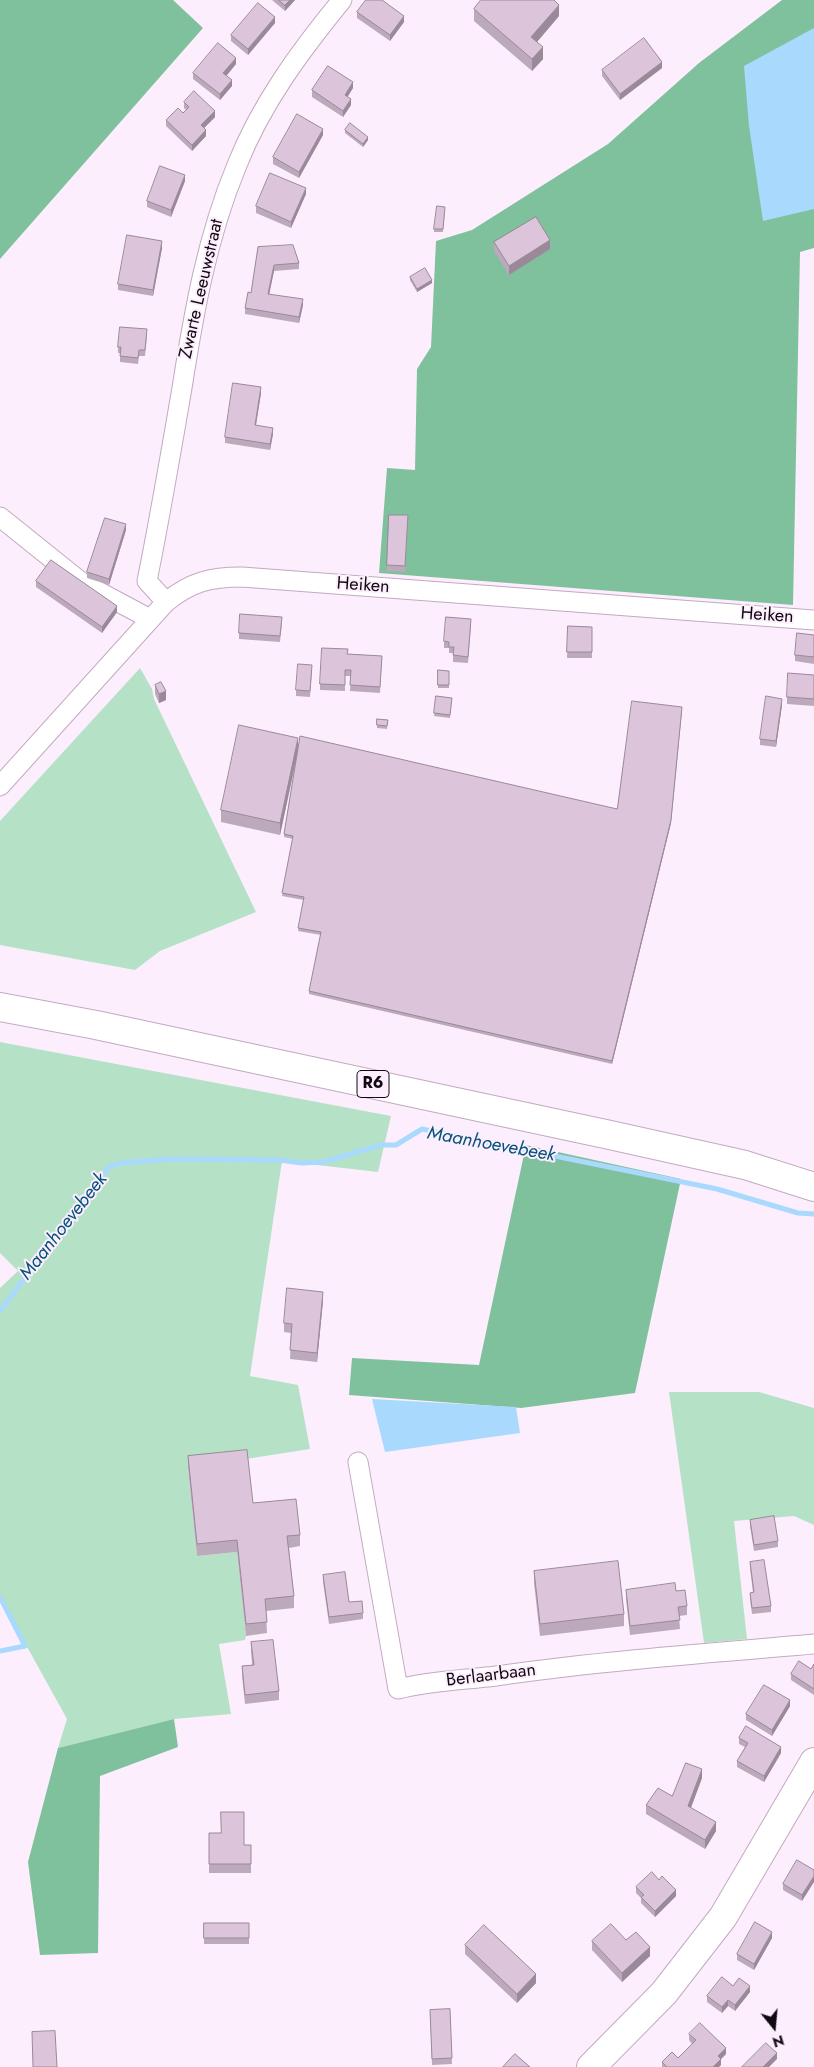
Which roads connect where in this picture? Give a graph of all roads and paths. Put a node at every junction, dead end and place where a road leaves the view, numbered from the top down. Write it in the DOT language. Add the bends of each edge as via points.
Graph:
graph roads {
  1 [pos="342,0"];
  2 [pos="0,517"];
  3 [pos="166,602"];
  4 [pos="150,619"];
  5 [pos="814,620"];
  6 [pos="0,786"];
  7 [pos="0,1007"];
  8 [pos="745,1165"];
  9 [pos="814,1172"];
  10 [pos="814,1187"];
  11 [pos="358,1462"];
  12 [pos="814,1644"];
  13 [pos="814,1762"];
  14 [pos="591,2067"];
  1 -- 3 [label="street, Zwarte Leeuwstraat" via="308,42 258,122 237,163 211,237 198,289 147,581"];
  2 -- 4 [label="street" via="81,582"];
  3 -- 4 [label="street, Heiken"];
  3 -- 5 [label="street, Heiken" via="194,584 219,577 242,577"];
  4 -- 6 [label="street, Heiken"];
  7 -- 8 [label="main road, R6" via="178,1042"];
  8 -- 9 [label="main road, R6"];
  8 -- 10 [label="main road, R6"];
  11 -- 12 [label="street, Berlaarbaan" via="398,1689 579,1664"];
  13 -- 14 [label="main road" via="723,1917 664,1993"];
}
